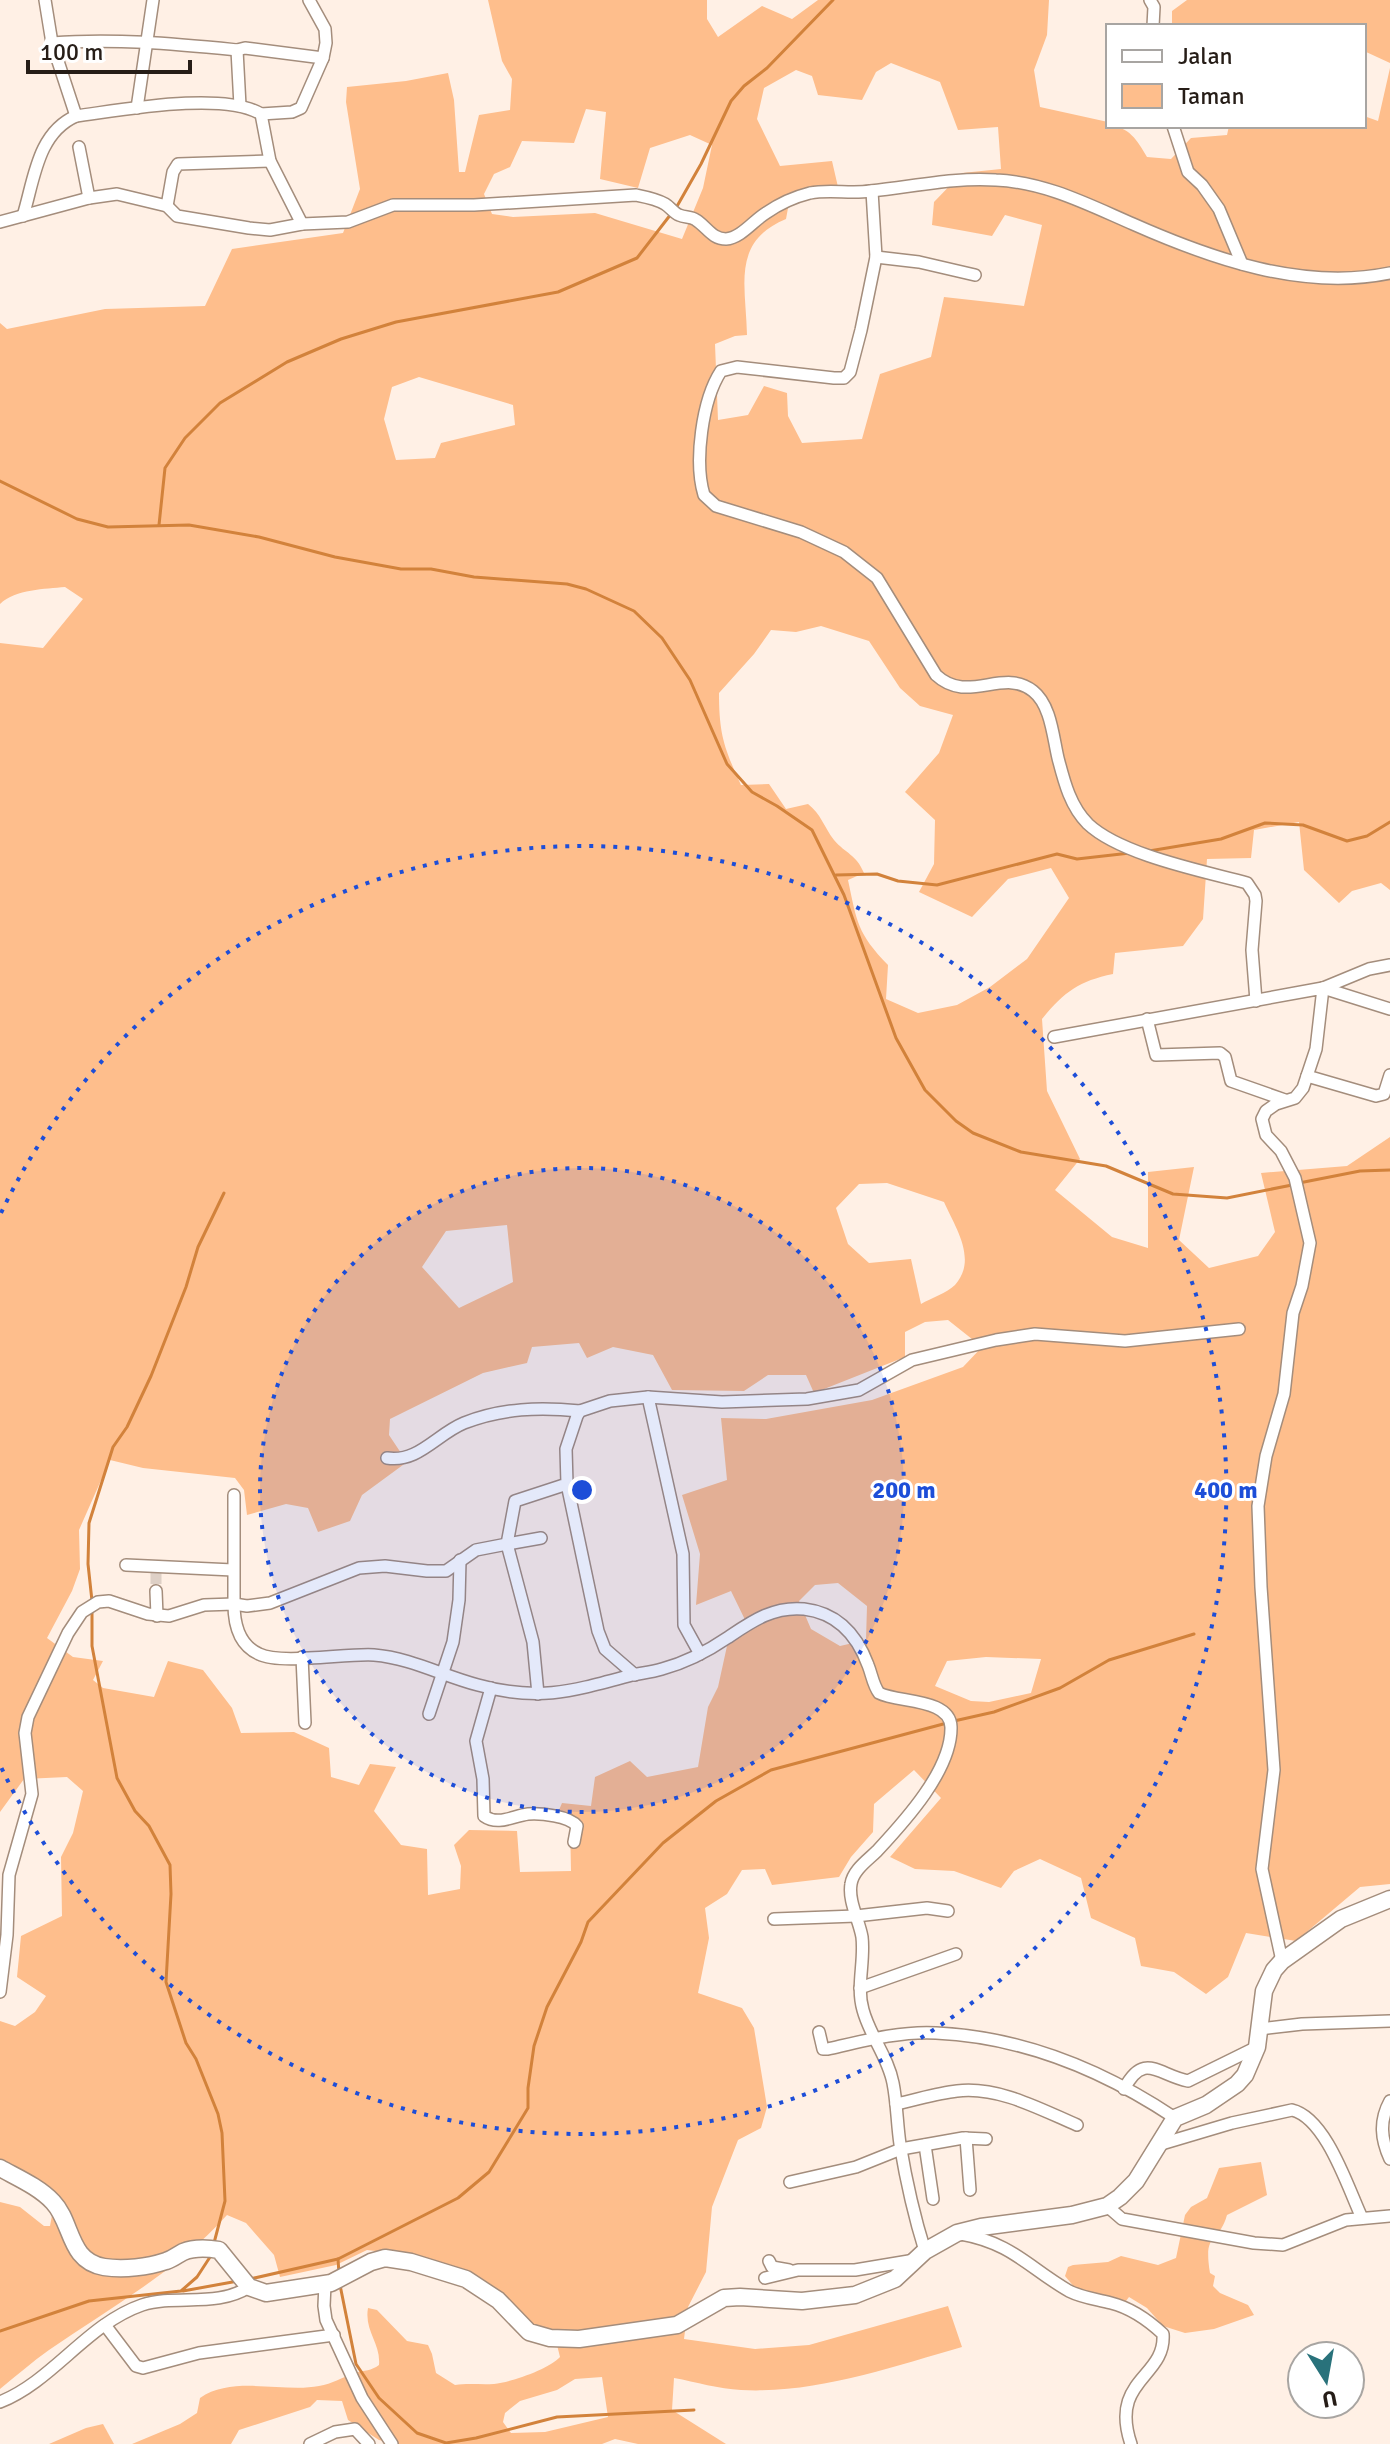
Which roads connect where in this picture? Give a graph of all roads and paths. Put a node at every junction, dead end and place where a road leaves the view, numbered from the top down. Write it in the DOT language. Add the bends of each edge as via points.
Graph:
graph roads {
  1 [pos="45,0"];
  2 [pos="153,0"];
  3 [pos="309,0"];
  4 [pos="1150,0"];
  5 [pos="1153,24"];
  6 [pos="148,41"];
  7 [pos="52,43"];
  8 [pos="237,50"];
  9 [pos="323,58"];
  10 [pos="240,106"];
  11 [pos="137,108"];
  12 [pos="261,114"];
  13 [pos="76,116"];
  14 [pos="1174,128"];
  15 [pos="79,147"];
  16 [pos="270,161"];
  17 [pos="872,191"];
  18 [pos="89,198"];
  19 [pos="167,206"];
  20 [pos="23,216"];
  21 [pos="0,222"];
  22 [pos="302,224"];
  23 [pos="876,257"];
  24 [pos="1242,264"];
  25 [pos="1390,273"];
  26 [pos="975,275"];
  27 [pos="1390,965"];
  28 [pos="1323,988"];
  29 [pos="1256,1001"];
  30 [pos="1390,1009"];
  31 [pos="1147,1019"];
  32 [pos="1054,1037"];
  33 [pos="1390,1075"];
  34 [pos="1307,1076"];
  35 [pos="1285,1100"];
  36 [pos="1239,1329"];
  37 [pos="648,1397"];
  38 [pos="580,1411"];
  39 [pos="387,1458"];
  40 [pos="567,1484"];
  41 [pos="234,1495"];
  42 [pos="541,1538"];
  43 [pos="507,1544"];
  44 [pos="460,1560"];
  45 [pos="126,1565"];
  46 [pos="233,1570"];
  47 [pos="156,1591"];
  48 [pos="234,1604"];
  49 [pos="157,1616"];
  50 [pos="700,1654"];
  51 [pos="302,1657"];
  52 [pos="442,1671"];
  53 [pos="635,1675"];
  54 [pos="491,1688"];
  55 [pos="538,1694"];
  56 [pos="429,1714"];
  57 [pos="305,1723"];
  58 [pos="574,1842"];
  59 [pos="1390,1899"];
  60 [pos="948,1911"];
  61 [pos="856,1916"];
  62 [pos="774,1919"];
  63 [pos="956,1954"];
  64 [pos="1282,1961"];
  65 [pos="860,1988"];
  66 [pos="0,1992"];
  67 [pos="1390,2021"];
  68 [pos="1260,2029"];
  69 [pos="819,2032"];
  70 [pos="874,2039"];
  71 [pos="1257,2047"];
  72 [pos="1124,2089"];
  73 [pos="1390,2101"];
  74 [pos="896,2104"];
  75 [pos="1175,2118"];
  76 [pos="1077,2125"];
  77 [pos="966,2138"];
  78 [pos="986,2139"];
  79 [pos="925,2145"];
  80 [pos="1156,2145"];
  81 [pos="901,2149"];
  82 [pos="1390,2159"];
  83 [pos="0,2168"];
  84 [pos="790,2182"];
  85 [pos="970,2190"];
  86 [pos="933,2199"];
  87 [pos="1107,2206"];
  88 [pos="1390,2216"];
  89 [pos="1362,2218"];
  90 [pos="957,2233"];
  91 [pos="922,2255"];
  92 [pos="769,2261"];
  93 [pos="798,2270"];
  94 [pos="765,2278"];
  95 [pos="334,2281"];
  96 [pos="249,2287"];
  97 [pos="105,2325"];
  98 [pos="334,2335"];
  99 [pos="0,2402"];
  100 [pos="310,2444"];
  101 [pos="369,2444"];
  102 [pos="392,2444"];
  103 [pos="1131,2444"];
  1 -- 7 [label="street"];
  2 -- 6 [label="street"];
  3 -- 9 [label="street" via="325,29"];
  4 -- 5 [label="street"];
  6 -- 7 [label="street"];
  6 -- 8 [label="street"];
  6 -- 11 [label="street"];
  7 -- 13 [label="street"];
  8 -- 9 [label="street"];
  8 -- 10 [label="street"];
  9 -- 12 [label="street" via="301,108"];
  10 -- 11 [label="street"];
  10 -- 12 [label="street"];
  11 -- 13 [label="street"];
  12 -- 16 [label="street"];
  13 -- 20 [label="street" via="43,146"];
  14 -- 24 [label="street" via="1183,164 1219,209"];
  15 -- 18 [label="street"];
  16 -- 19 [label="street" via="178,164"];
  16 -- 22 [label="street"];
  17 -- 22 [label="street" via="812,193 785,202 724,239 694,218 636,195 474,205 411,203 340,223"];
  17 -- 23 [label="street"];
  17 -- 24 [label="street" via="943,181 1039,186 1208,256"];
  18 -- 19 [label="street" via="117,194"];
  18 -- 20 [label="street"];
  19 -- 22 [label="street" via="177,216 263,230"];
  20 -- 21 [label="street"];
  23 -- 26 [label="street"];
  23 -- 29 [label="street" via="847,376 737,367 721,371 708,398 701,446 704,495 716,506 801,532 844,552 877,578 936,675 950,686 1007,682 1031,688 1044,704 1064,783 1089,824 1148,857 1247,883 1256,901"];
  24 -- 25 [label="street" via="1321,279"];
  27 -- 28 [label="street"];
  28 -- 29 [label="street"];
  28 -- 30 [label="street"];
  28 -- 34 [label="street" via="1316,1049"];
  29 -- 31 [label="street"];
  31 -- 32 [label="street"];
  31 -- 35 [label="street" via="1156,1055 1223,1054 1231,1081"];
  33 -- 34 [label="street" via="1384,1094 1376,1096"];
  34 -- 35 [label="street" via="1300,1094"];
  35 -- 64 [label="street" via="1266,1111 1262,1126 1297,1183 1310,1243 1258,1506 1274,1770 1262,1869"];
  36 -- 37 [label="street" via="1125,1341 1035,1334 996,1340 912,1360 859,1390 807,1399 722,1402"];
  37 -- 38 [label="street"];
  37 -- 50 [label="street" via="683,1554 684,1625"];
  38 -- 39 [label="street" via="528,1408 499,1413 461,1424 406,1457"];
  38 -- 40 [label="street" via="566,1449"];
  40 -- 43 [label="street" via="515,1501"];
  40 -- 53 [label="street" via="598,1631 605,1649"];
  41 -- 46 [label="street"];
  42 -- 43 [label="street"];
  43 -- 44 [label="street" via="476,1550"];
  43 -- 55 [label="street" via="533,1642"];
  44 -- 48 [label="street" via="440,1572 359,1568 270,1603"];
  44 -- 52 [label="street" via="457,1619"];
  45 -- 46 [label="street"];
  46 -- 48 [label="street"];
  47 -- 49 [label="street"];
  48 -- 49 [label="street"];
  48 -- 51 [label="street" via="237,1630 251,1649 261,1656"];
  49 -- 66 [label="street" via="121,1603 98,1602 82,1612 35,1701 25,1733 32,1794 9,1875"];
  50 -- 53 [label="street"];
  50 -- 61 [label="street" via="769,1612 803,1609 847,1628 879,1693 930,1705 950,1724 936,1777 926,1793 857,1871 851,1884"];
  51 -- 52 [label="street" via="370,1654"];
  51 -- 57 [label="street"];
  52 -- 54 [label="street"];
  52 -- 56 [label="street"];
  53 -- 55 [label="street" via="559,1694"];
  54 -- 55 [label="street"];
  54 -- 58 [label="street" via="476,1741 484,1816 502,1821 530,1814 567,1819 577,1826"];
  59 -- 64 [label="street" via="1341,1919"];
  60 -- 61 [label="street" via="927,1908"];
  61 -- 62 [label="street"];
  61 -- 65 [label="street" via="862,1942"];
  63 -- 65 [label="street"];
  64 -- 68 [label="street" via="1264,1991"];
  65 -- 70 [label="street"];
  67 -- 68 [label="street"];
  68 -- 71 [label="street"];
  69 -- 70 [label="street" via="823,2049"];
  70 -- 72 [label="street" via="935,2033 1022,2046 1058,2055"];
  70 -- 74 [label="street" via="890,2070"];
  71 -- 72 [label="street" via="1188,2081 1143,2067"];
  71 -- 75 [label="street" via="1237,2084"];
  72 -- 75 [label="street"];
  73 -- 82 [label="street" via="1382,2124"];
  74 -- 76 [label="street" via="959,2091 989,2093 1024,2101"];
  74 -- 81 [label="street"];
  75 -- 80 [label="street"];
  77 -- 78 [label="street"];
  77 -- 79 [label="street"];
  77 -- 85 [label="street"];
  79 -- 81 [label="street"];
  79 -- 86 [label="street"];
  80 -- 87 [label="street" via="1136,2181"];
  80 -- 89 [label="street" via="1232,2123 1299,2112 1328,2145"];
  81 -- 84 [label="street" via="856,2167"];
  81 -- 91 [label="street"];
  83 -- 96 [label="street" via="56,2204 76,2249 88,2262 104,2267 152,2265 182,2252 211,2249"];
  87 -- 89 [label="street" via="1122,2219 1283,2245"];
  87 -- 90 [label="street"];
  88 -- 89 [label="street"];
  90 -- 91 [label="street"];
  90 -- 103 [label="street" via="981,2237 1020,2255 1069,2290 1127,2308 1163,2334 1164,2346 1125,2409"];
  91 -- 93 [label="street" via="855,2270"];
  91 -- 95 [label="street" via="895,2279 841,2298 724,2298 677,2325 579,2339 529,2332 498,2300 466,2279 411,2262 385,2258"];
  92 -- 93 [label="street" via="776,2269"];
  93 -- 94 [label="street"];
  95 -- 96 [label="street" via="274,2293"];
  95 -- 98 [label="street" via="324,2306"];
  96 -- 97 [label="street" via="235,2297 142,2305"];
  97 -- 98 [label="street" via="143,2368 199,2353"];
  97 -- 99 [label="street"];
  98 -- 102 [label="street" via="362,2398"];
  100 -- 101 [label="street" via="355,2429"];
}
